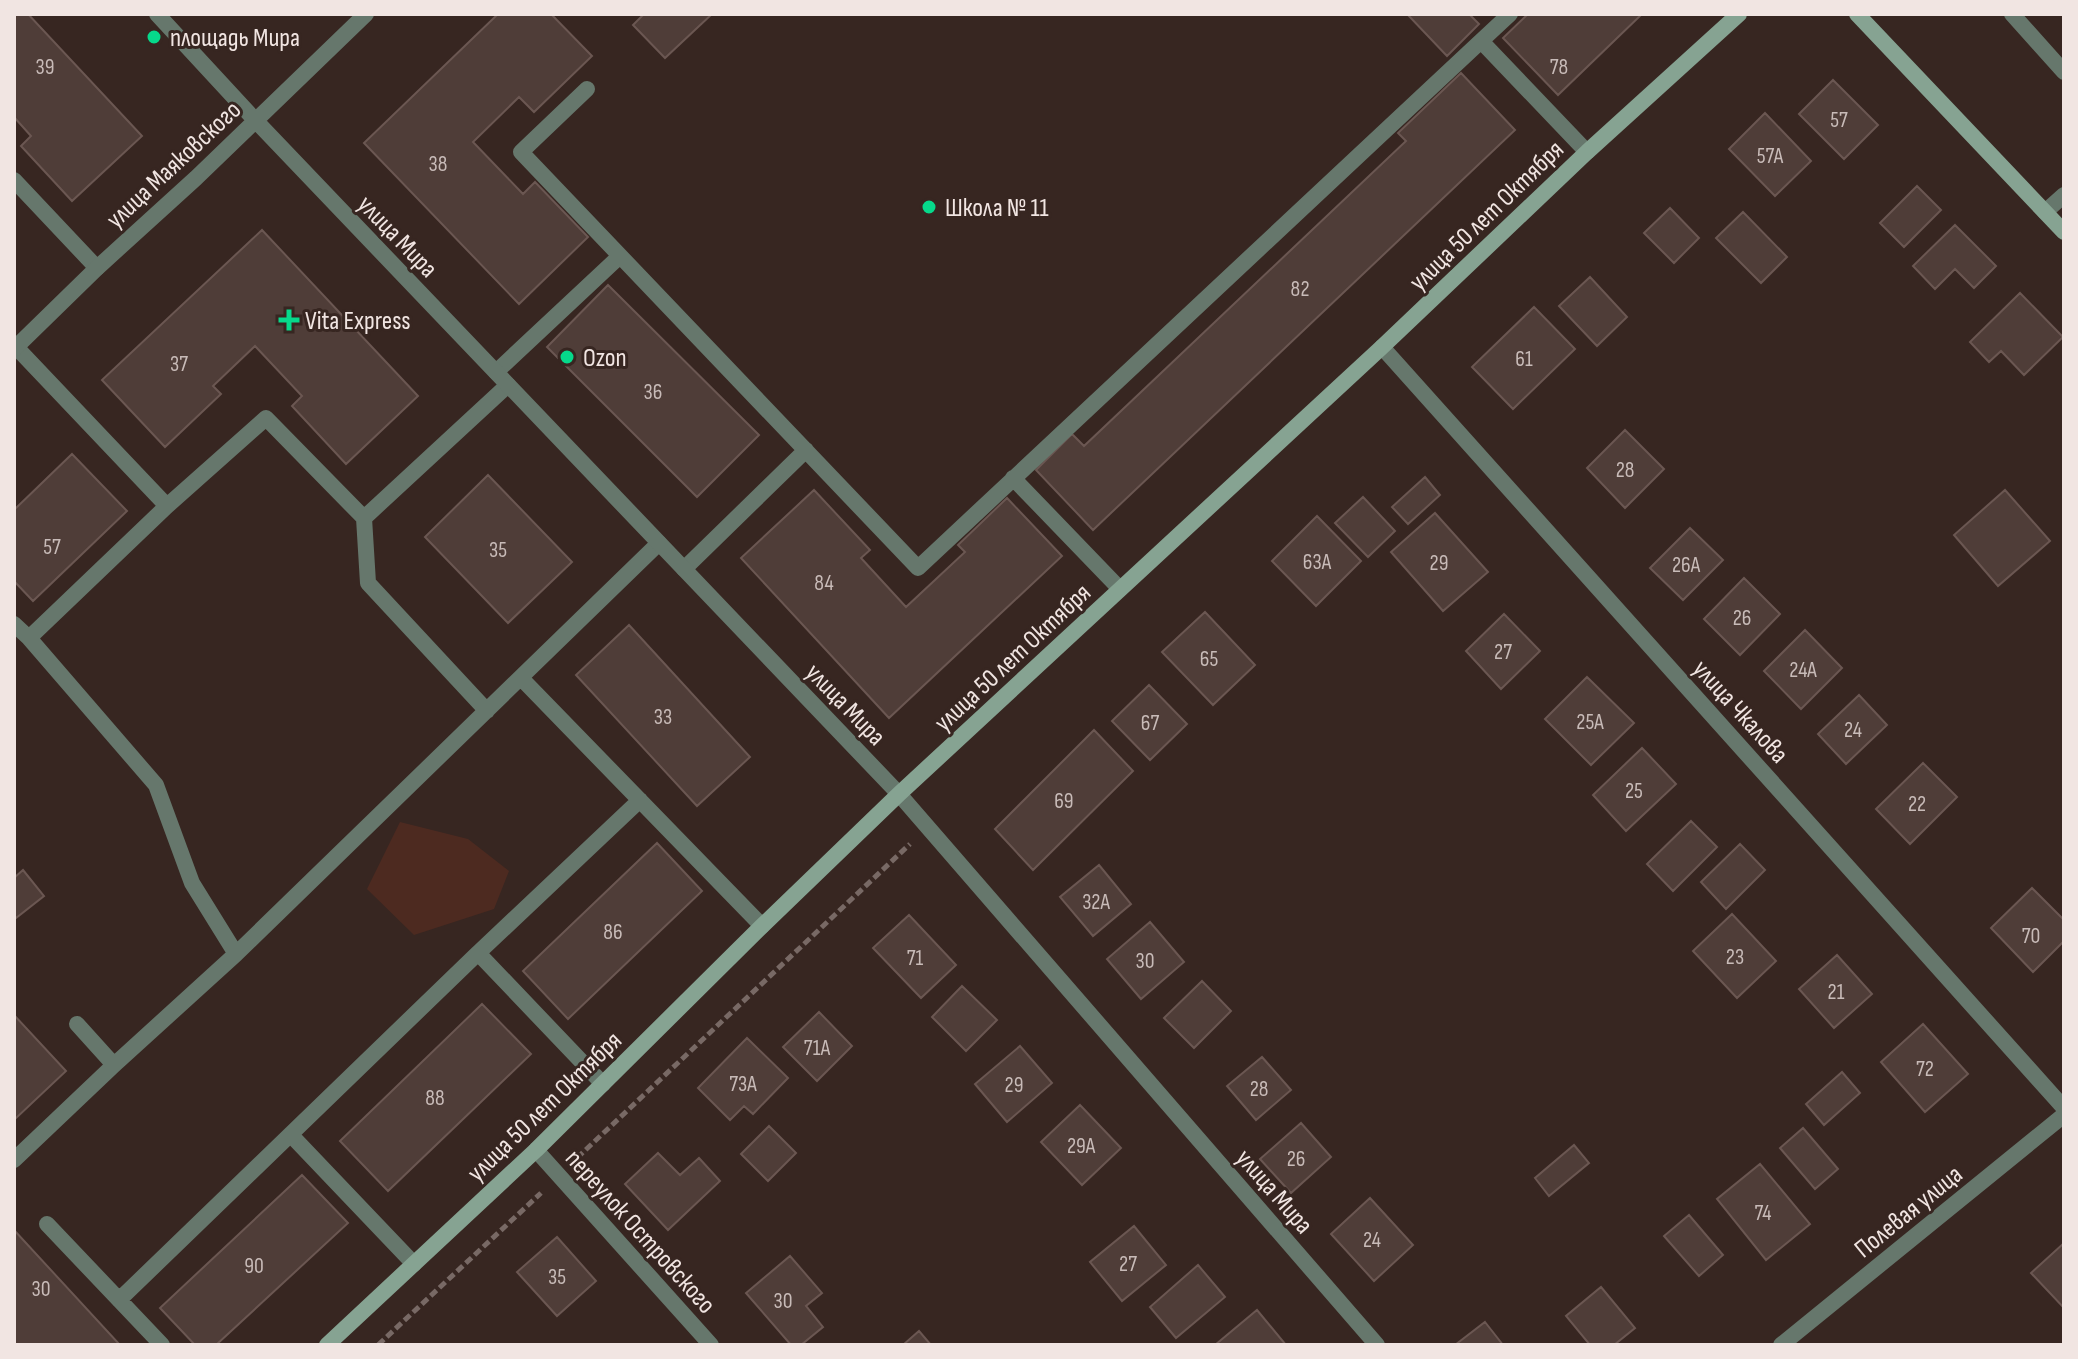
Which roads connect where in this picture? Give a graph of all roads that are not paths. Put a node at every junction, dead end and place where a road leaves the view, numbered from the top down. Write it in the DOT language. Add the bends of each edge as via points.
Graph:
graph roads {
  1 [pos="157,14"];
  2 [pos="366,14"];
  3 [pos="1510,14"];
  4 [pos="1739,14"];
  5 [pos="1857,14"];
  6 [pos="2012,14"];
  7 [pos="1481,41"];
  8 [pos="2064,72"];
  9 [pos="587,89"];
  10 [pos="255,120"];
  11 [pos="1587,152"];
  12 [pos="14,180"];
  13 [pos="2064,195"];
  14 [pos="2045,212"];
  15 [pos="2064,232"];
  16 [pos="620,256"];
  17 [pos="97,268"];
  18 [pos="1382,347"];
  19 [pos="15,348"];
  20 [pos="502,379"];
  21 [pos="806,450"];
  22 [pos="1013,478"];
  23 [pos="167,506"];
  24 [pos="364,518"];
  25 [pos="659,543"];
  26 [pos="684,569"];
  27 [pos="1120,589"];
  28 [pos="14,624"];
  29 [pos="29,638"];
  30 [pos="521,678"];
  31 [pos="487,711"];
  32 [pos="899,794"];
  33 [pos="640,800"];
  34 [pos="762,926"];
  35 [pos="478,953"];
  36 [pos="236,954"];
  37 [pos="77,1024"];
  38 [pos="114,1065"];
  39 [pos="603,1084"];
  40 [pos="2064,1108"];
  41 [pos="2064,1115"];
  42 [pos="291,1135"];
  43 [pos="536,1150"];
  44 [pos="14,1160"];
  45 [pos="47,1224"];
  46 [pos="414,1264"];
  47 [pos="119,1300"];
  48 [pos="162,1345"];
  49 [pos="327,1345"];
  50 [pos="711,1345"];
  51 [pos="1377,1345"];
  52 [pos="1781,1345"];
  1 -- 10 [label="street, улица Мира"];
  2 -- 10 [label="street, улица Маяковского"];
  3 -- 7 [label="street"];
  4 -- 11 [label="main road, улица 50 лет Октября"];
  5 -- 14 [label="main road"];
  6 -- 8 [label="street"];
  7 -- 11 [label="street"];
  7 -- 22 [label="street"];
  9 -- 16 [label="street" via="521,152"];
  10 -- 17 [label="street, улица Маяковского"];
  10 -- 20 [label="street, улица Мира"];
  11 -- 18 [label="main road, улица 50 лет Октября"];
  12 -- 17 [label="street"];
  13 -- 14 [label="street"];
  14 -- 15 [label="main road"];
  16 -- 20 [label="street"];
  16 -- 21 [label="street"];
  17 -- 19 [label="street, улица Маяковского"];
  18 -- 27 [label="main road, улица 50 лет Октября"];
  18 -- 40 [label="street, улица Чкалова"];
  19 -- 23 [label="street"];
  20 -- 24 [label="street"];
  20 -- 25 [label="street, улица Мира"];
  21 -- 22 [label="street" via="918,568"];
  21 -- 26 [label="street"];
  22 -- 27 [label="street"];
  23 -- 24 [label="street" via="266,418"];
  23 -- 29 [label="street"];
  24 -- 31 [label="street" via="368,583"];
  25 -- 26 [label="street, улица Мира"];
  25 -- 30 [label="street"];
  26 -- 32 [label="street, улица Мира"];
  27 -- 32 [label="main road, улица 50 лет Октября"];
  28 -- 29 [label="street"];
  29 -- 36 [label="street" via="156,785 192,883"];
  30 -- 31 [label="street"];
  30 -- 33 [label="street"];
  31 -- 36 [label="street"];
  32 -- 34 [label="main road, улица 50 лет Октября"];
  32 -- 51 [label="street, улица Мира"];
  33 -- 34 [label="street"];
  33 -- 35 [label="street"];
  34 -- 39 [label="main road, улица 50 лет Октября"];
  35 -- 39 [label="street"];
  35 -- 42 [label="street"];
  36 -- 38 [label="street"];
  37 -- 38 [label="street"];
  38 -- 44 [label="street"];
  39 -- 43 [label="main road, улица 50 лет Октября"];
  41 -- 52 [label="street, Полевая улица"];
  42 -- 46 [label="street"];
  42 -- 47 [label="street"];
  43 -- 46 [label="main road, улица 50 лет Октября"];
  43 -- 50 [label="street, переулок Островского"];
  45 -- 47 [label="street"];
  46 -- 49 [label="main road, улица 50 лет Октября"];
  47 -- 48 [label="street"];
}
